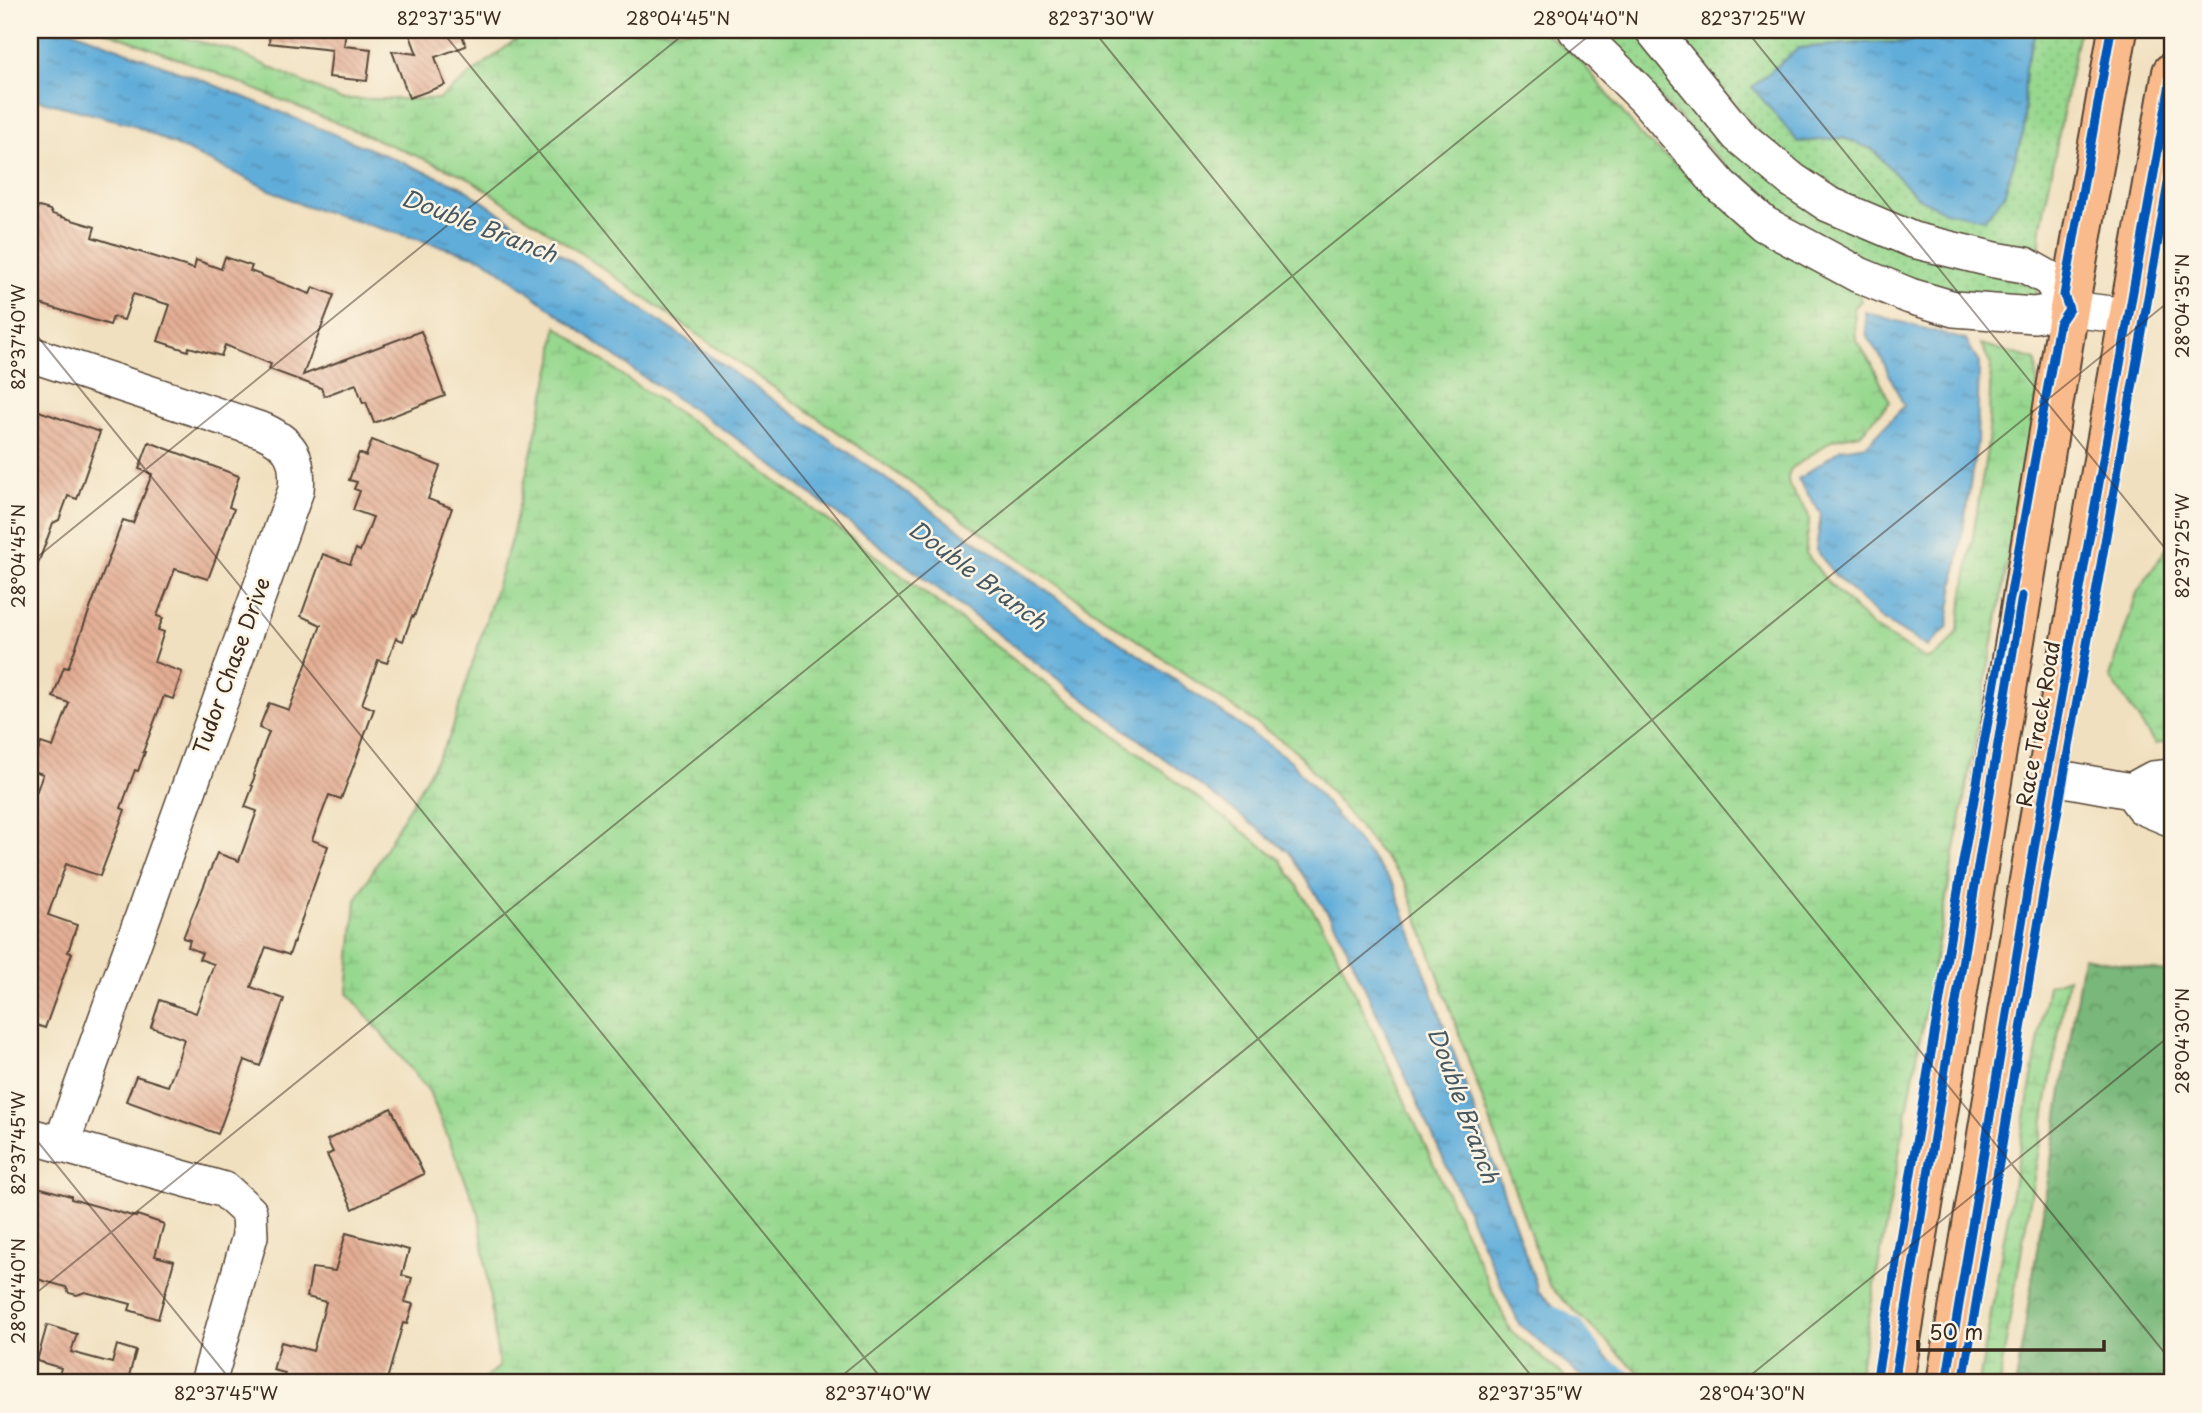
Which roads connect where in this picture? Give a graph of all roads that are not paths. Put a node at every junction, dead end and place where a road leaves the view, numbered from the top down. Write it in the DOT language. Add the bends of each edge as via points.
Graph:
graph roads {
  1 [pos="1576,30"];
  2 [pos="1653,30"];
  3 [pos="2118,30"];
  4 [pos="2172,72"];
  5 [pos="2069,309"];
  6 [pos="2129,316"];
  7 [pos="30,354"];
  8 [pos="2048,776"];
  9 [pos="2172,777"];
  10 [pos="2131,791"];
  11 [pos="2172,820"];
  12 [pos="45,1141"];
  13 [pos="1903,1329"];
  14 [pos="1954,1338"];
  15 [pos="208,1383"];
  16 [pos="1895,1383"];
  17 [pos="1946,1383"];
  1 -- 5 [label="street" via="1646,99 1720,185 1763,224 1859,275 1954,309 2034,315"];
  2 -- 5 [label="street" via="1738,135 1792,180 1828,204 1913,240 2025,265 2050,279"];
  3 -- 5 [label="main road, Race Track Road"];
  4 -- 6 [label="main road, Race Track Road"];
  5 -- 6 [label="street"];
  5 -- 13 [label="main road, Race Track Road"];
  6 -- 8 [label="main road, Race Track Road"];
  7 -- 12 [label="street, Tudor Chase Drive" via="264,431 292,452 298,473 296,490"];
  8 -- 10 [label="street"];
  8 -- 14 [label="main road, Race Track Road"];
  9 -- 10 [label="street" via="2153,779"];
  10 -- 11 [label="street" via="2143,807"];
  12 -- 15 [label="street" via="225,1190 249,1212 250,1236"];
  13 -- 14 [label="main road"];
  13 -- 16 [label="main road, Race Track Road"];
  14 -- 17 [label="main road, Race Track Road"];
}
